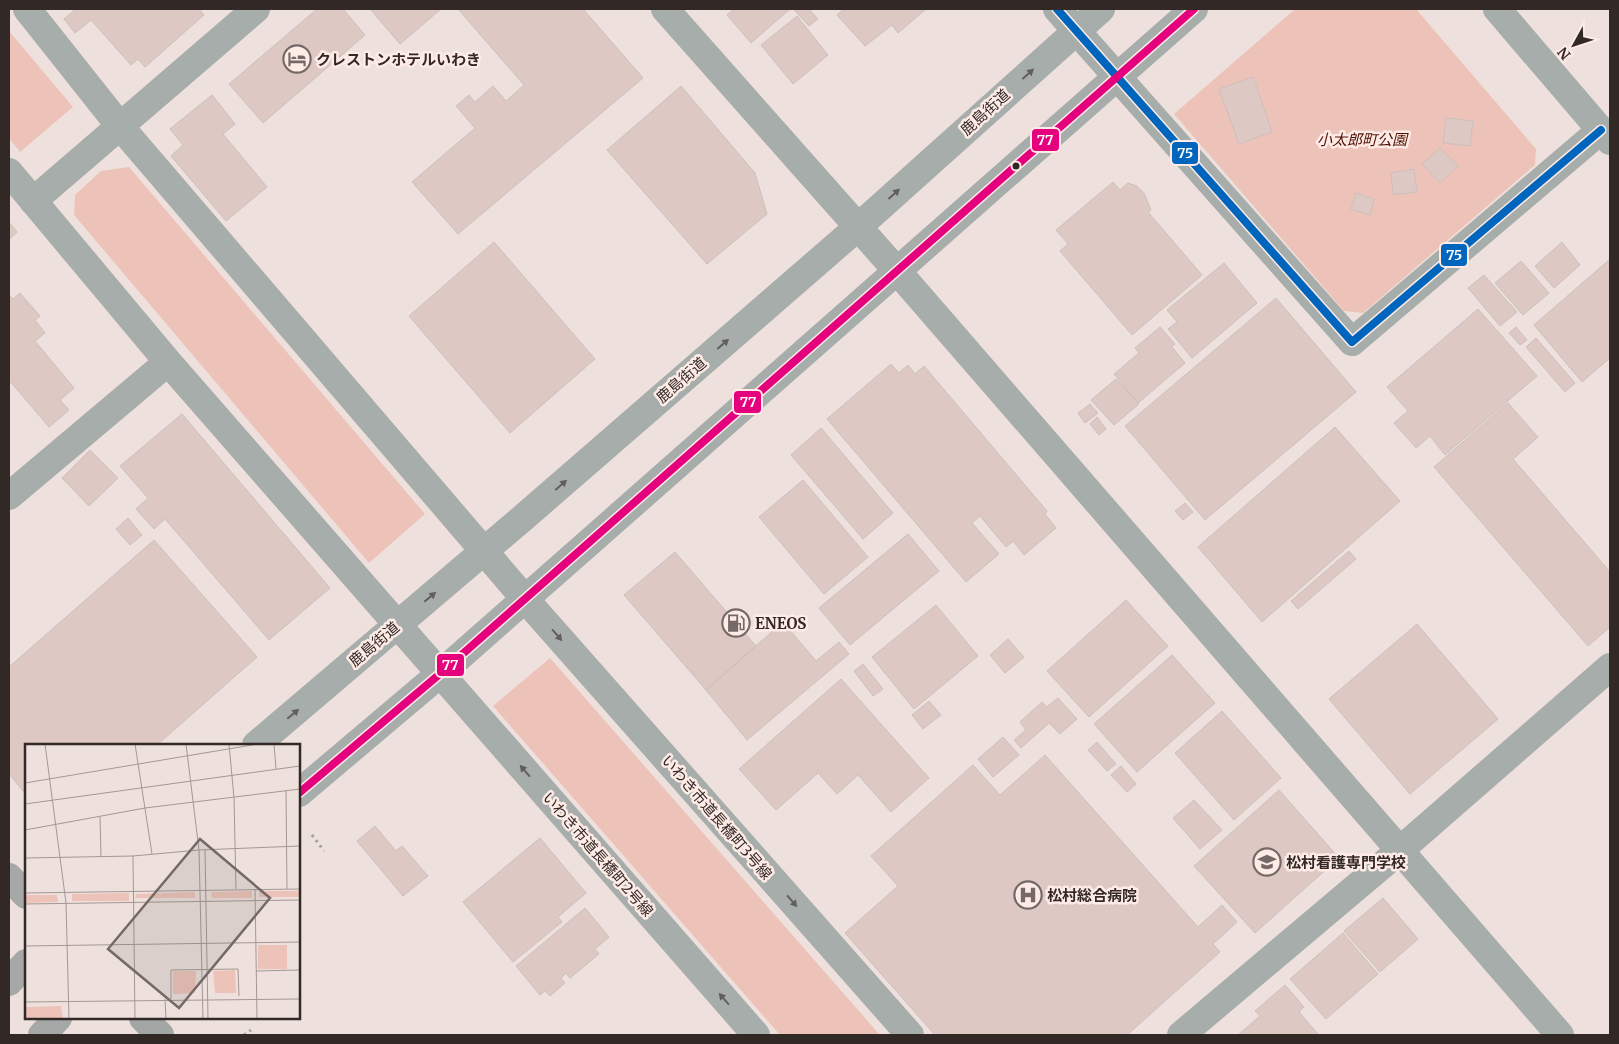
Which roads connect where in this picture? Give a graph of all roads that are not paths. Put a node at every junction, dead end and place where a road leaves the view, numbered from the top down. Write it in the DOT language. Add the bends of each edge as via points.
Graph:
graph roads {
  1 [pos="27,9"];
  2 [pos="256,9"];
  3 [pos="665,9"];
  4 [pos="1057,9"];
  5 [pos="1101,9"];
  6 [pos="1194,9"];
  7 [pos="1497,9"];
  8 [pos="1076,31"];
  9 [pos="1117,78"];
  10 [pos="119,125"];
  11 [pos="1606,135"];
  12 [pos="9,172"];
  13 [pos="33,201"];
  14 [pos="858,227"];
  15 [pos="898,272"];
  16 [pos="168,362"];
  17 [pos="9,496"];
  18 [pos="484,551"];
  19 [pos="525,599"];
  20 [pos="398,624"];
  21 [pos="1610,667"];
  22 [pos="441,673"];
  23 [pos="257,744"];
  24 [pos="300,792"];
  25 [pos="1399,851"];
  26 [pos="9,877"];
  27 [pos="25,894"];
  28 [pos="25,964"];
  29 [pos="9,982"];
  30 [pos="57,1019"];
  31 [pos="144,1019"];
  32 [pos="42,1035"];
  33 [pos="160,1035"];
  34 [pos="756,1035"];
  35 [pos="910,1035"];
  36 [pos="1181,1035"];
  37 [pos="1560,1035"];
  1 -- 10 [label="street, いわき市道長橋町3号線"];
  2 -- 10 [label="street"];
  3 -- 14 [label="street"];
  4 -- 8 [label="street"];
  5 -- 8 [label="street, 鹿島街道"];
  6 -- 9 [label="street"];
  7 -- 11 [label="street"];
  8 -- 9 [label="street"];
  14 -- 8 [label="street, 鹿島街道, one-way"];
  9 -- 11 [label="street" via="1352,342"];
  9 -- 15 [label="street"];
  10 -- 13 [label="street"];
  10 -- 18 [label="street, いわき市道長橋町3号線"];
  12 -- 13 [label="street, いわき市道長橋町2号線"];
  13 -- 16 [label="street, いわき市道長橋町2号線"];
  14 -- 15 [label="street"];
  18 -- 14 [label="street, 鹿島街道, one-way"];
  15 -- 19 [label="street"];
  15 -- 25 [label="street"];
  16 -- 17 [label="street"];
  16 -- 20 [label="street, いわき市道長橋町2号線"];
  18 -- 19 [label="street, いわき市道長橋町3号線"];
  20 -- 18 [label="street, 鹿島街道, one-way"];
  19 -- 22 [label="street"];
  19 -- 35 [label="street, いわき市道長橋町3号線, one-way"];
  20 -- 22 [label="street, いわき市道長橋町2号線"];
  23 -- 20 [label="street, 鹿島街道, one-way"];
  21 -- 25 [label="street"];
  22 -- 24 [label="street"];
  34 -- 22 [label="street, いわき市道長橋町2号線, one-way"];
  25 -- 36 [label="street"];
  25 -- 37 [label="street"];
  26 -- 27 [label="highway"];
  28 -- 29 [label="highway"];
  30 -- 32 [label="highway"];
  31 -- 33 [label="main road"];
}
